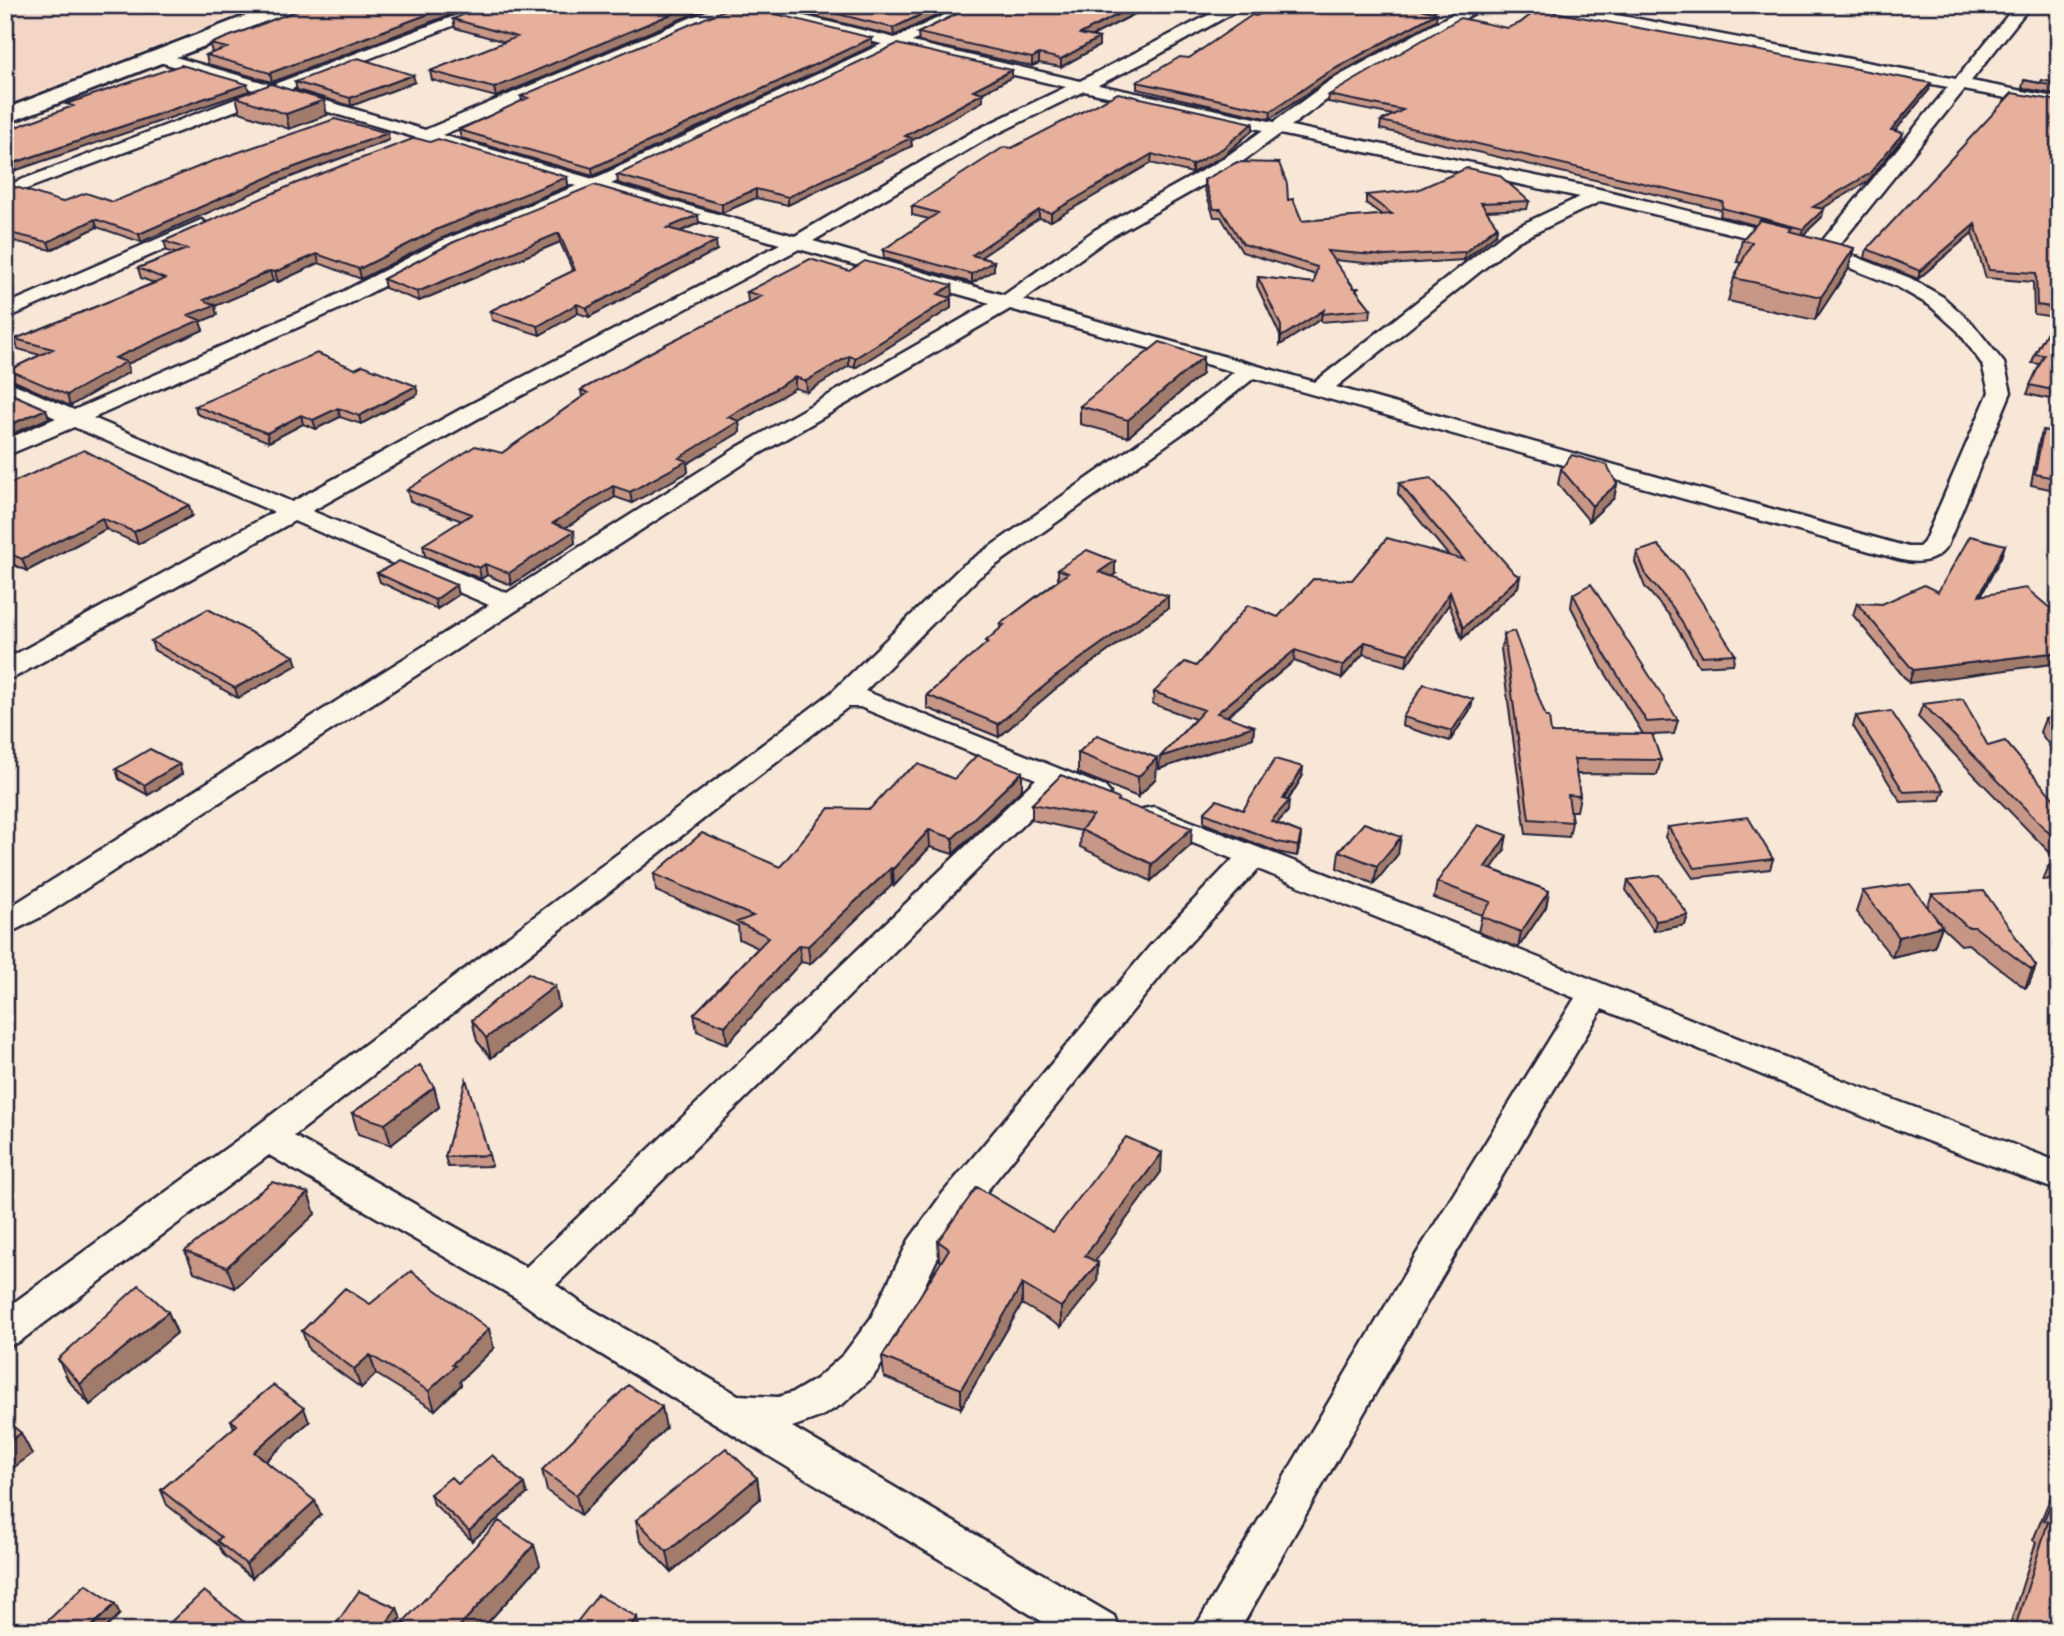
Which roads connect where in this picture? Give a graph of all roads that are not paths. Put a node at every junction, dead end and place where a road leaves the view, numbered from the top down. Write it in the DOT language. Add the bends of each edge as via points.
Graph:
graph roads {
  1 [pos="292,5"];
  2 [pos="499,5"];
  3 [pos="737,5"];
  4 [pos="979,5"];
  5 [pos="1240,5"];
  6 [pos="1481,5"];
  7 [pos="1510,5"];
  8 [pos="2024,5"];
  9 [pos="895,44"];
  10 [pos="159,57"];
  11 [pos="1081,84"];
  12 [pos="1959,85"];
  13 [pos="269,91"];
  14 [pos="2059,103"];
  15 [pos="5,117"];
  16 [pos="1277,128"];
  17 [pos="429,134"];
  18 [pos="404,144"];
  19 [pos="594,185"];
  20 [pos="5,192"];
  21 [pos="1599,195"];
  22 [pos="213,220"];
  23 [pos="797,242"];
  24 [pos="1824,251"];
  25 [pos="1007,302"];
  26 [pos="5,313"];
  27 [pos="1252,369"];
  28 [pos="5,387"];
  29 [pos="1321,388"];
  30 [pos="73,418"];
  31 [pos="5,449"];
  32 [pos="295,510"];
  33 [pos="510,604"];
  34 [pos="5,671"];
  35 [pos="841,699"];
  36 [pos="1055,777"];
  37 [pos="1253,856"];
  38 [pos="5,924"];
  39 [pos="1595,993"];
  40 [pos="268,1137"];
  41 [pos="2059,1177"];
  42 [pos="530,1287"];
  43 [pos="5,1331"];
  44 [pos="732,1411"];
  45 [pos="1098,1631"];
  46 [pos="1215,1631"];
  1 -- 10 [label="street"];
  2 -- 13 [label="street"];
  3 -- 9 [label="street"];
  3 -- 17 [label="street"];
  4 -- 9 [label="street"];
  5 -- 11 [label="street"];
  6 -- 16 [label="street" via="1334,86"];
  7 -- 12 [label="street" via="1549,7"];
  8 -- 12 [label="street"];
  9 -- 11 [label="street"];
  9 -- 19 [label="street"];
  10 -- 13 [label="street"];
  10 -- 15 [label="street"];
  11 -- 16 [label="street"];
  11 -- 23 [label="street" via="980,135"];
  12 -- 14 [label="street"];
  12 -- 24 [label="street"];
  13 -- 17 [label="street"];
  13 -- 20 [label="street"];
  16 -- 21 [label="street"];
  16 -- 25 [label="street" via="1229,163 1102,234"];
  17 -- 18 [label="street"];
  17 -- 19 [label="street"];
  19 -- 23 [label="street"];
  19 -- 30 [label="street" via="448,245 330,306"];
  21 -- 24 [label="street"];
  21 -- 29 [label="street" via="1511,237"];
  22 -- 26 [label="street"];
  23 -- 25 [label="street"];
  23 -- 32 [label="street"];
  24 -- 29 [label="street" via="1903,282 1936,301 1965,327 1993,363 2000,392 1935,546 1925,554 1907,554"];
  25 -- 27 [label="street"];
  25 -- 33 [label="street" via="746,452"];
  27 -- 29 [label="street"];
  27 -- 35 [label="street" via="970,572"];
  28 -- 30 [label="street"];
  30 -- 31 [label="street"];
  30 -- 32 [label="street"];
  32 -- 33 [label="street"];
  32 -- 34 [label="street"];
  33 -- 38 [label="street"];
  35 -- 36 [label="street" via="864,699"];
  35 -- 40 [label="street"];
  36 -- 37 [label="street"];
  36 -- 42 [label="street"];
  37 -- 39 [label="street"];
  37 -- 44 [label="street" via="1161,954 956,1203 922,1251 885,1329 858,1366 806,1405 767,1415"];
  39 -- 41 [label="street" via="1794,1077"];
  39 -- 46 [label="street"];
  40 -- 42 [label="street"];
  40 -- 43 [label="street"];
  42 -- 44 [label="street" via="570,1316"];
  44 -- 45 [label="street"];
}
